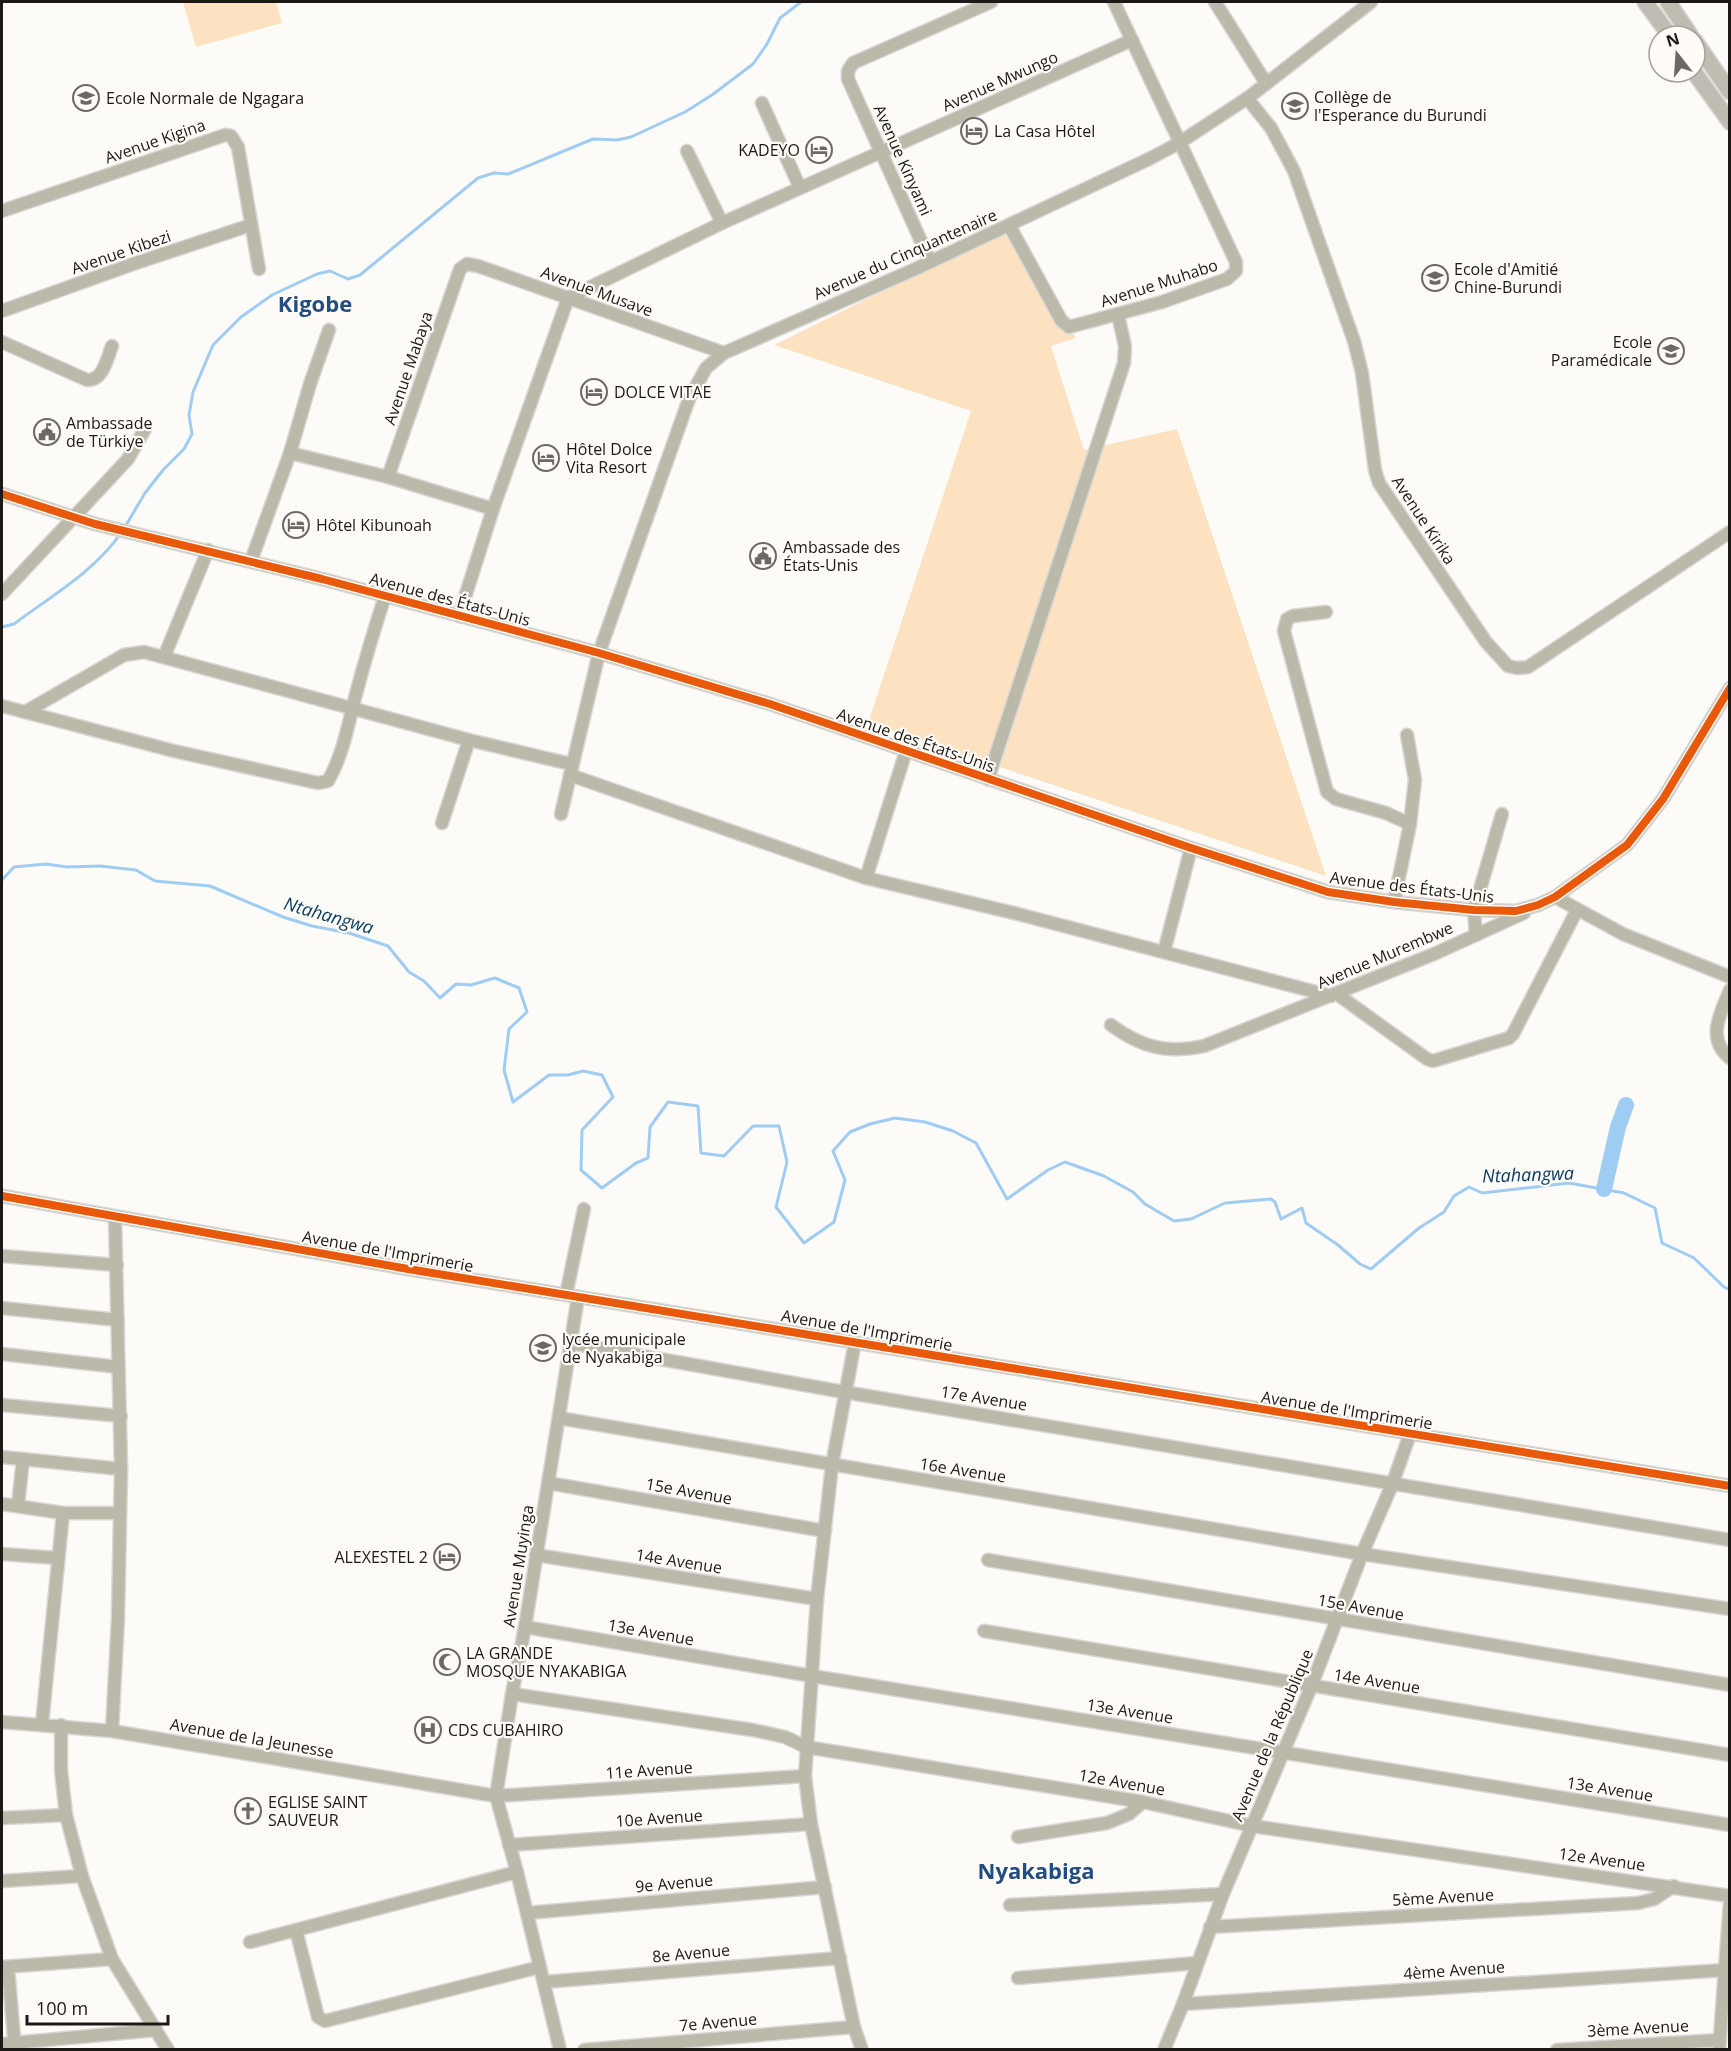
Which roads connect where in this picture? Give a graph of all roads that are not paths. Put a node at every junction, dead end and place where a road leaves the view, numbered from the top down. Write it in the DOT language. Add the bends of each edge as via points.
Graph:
graph roads {
  1 [pos="991,2"];
  2 [pos="1114,2"];
  3 [pos="1215,2"];
  4 [pos="1371,2"];
  5 [pos="1645,2"];
  6 [pos="1668,2"];
  7 [pos="1661,24"];
  8 [pos="1683,24"];
  9 [pos="1132,40"];
  10 [pos="1707,59"];
  11 [pos="1266,83"];
  12 [pos="1703,84"];
  13 [pos="1727,88"];
  14 [pos="1709,93"];
  15 [pos="1247,98"];
  16 [pos="762,103"];
  17 [pos="1730,122"];
  18 [pos="1179,143"];
  19 [pos="687,151"];
  20 [pos="882,152"];
  21 [pos="800,188"];
  22 [pos="2,212"];
  23 [pos="722,223"];
  24 [pos="251,225"];
  25 [pos="1010,225"];
  26 [pos="930,261"];
  27 [pos="259,269"];
  28 [pos="459,269"];
  29 [pos="568,298"];
  30 [pos="2,311"];
  31 [pos="1118,315"];
  32 [pos="329,330"];
  33 [pos="2,342"];
  34 [pos="112,346"];
  35 [pos="724,353"];
  36 [pos="145,429"];
  37 [pos="290,453"];
  38 [pos="388,477"];
  39 [pos="2,494"];
  40 [pos="493,509"];
  41 [pos="74,517"];
  42 [pos="1730,532"];
  43 [pos="208,550"];
  44 [pos="251,561"];
  45 [pos="2,594"];
  46 [pos="385,596"];
  47 [pos="1326,612"];
  48 [pos="459,616"];
  49 [pos="599,653"];
  50 [pos="164,657"];
  51 [pos="1730,688"];
  52 [pos="2,706"];
  53 [pos="352,709"];
  54 [pos="27,711"];
  55 [pos="1407,735"];
  56 [pos="469,740"];
  57 [pos="906,751"];
  58 [pos="571,770"];
  59 [pos="988,779"];
  60 [pos="561,814"];
  61 [pos="1502,814"];
  62 [pos="442,823"];
  63 [pos="1410,824"];
  64 [pos="1191,848"];
  65 [pos="866,878"];
  66 [pos="1555,897"];
  67 [pos="1394,902"];
  68 [pos="1538,905"];
  69 [pos="1474,910"];
  70 [pos="1577,910"];
  71 [pos="1476,935"];
  72 [pos="1164,952"];
  73 [pos="1730,977"];
  74 [pos="1730,990"];
  75 [pos="1334,995"];
  76 [pos="1111,1025"];
  77 [pos="1730,1058"];
  78 [pos="2,1196"];
  79 [pos="584,1209"];
  80 [pos="115,1217"];
  81 [pos="2,1256"];
  82 [pos="117,1265"];
  83 [pos="572,1296"];
  84 [pos="2,1308"];
  85 [pos="118,1320"];
  86 [pos="571,1342"];
  87 [pos="855,1342"];
  88 [pos="2,1354"];
  89 [pos="118,1366"];
  90 [pos="844,1392"];
  91 [pos="2,1405"];
  92 [pos="121,1416"];
  93 [pos="559,1418"];
  94 [pos="1410,1434"];
  95 [pos="2,1457"];
  96 [pos="23,1459"];
  97 [pos="832,1465"];
  98 [pos="121,1469"];
  99 [pos="548,1483"];
  100 [pos="1392,1485"];
  101 [pos="1730,1486"];
  102 [pos="2,1504"];
  103 [pos="18,1505"];
  104 [pos="63,1513"];
  105 [pos="120,1513"];
  106 [pos="825,1531"];
  107 [pos="1730,1540"];
  108 [pos="2,1554"];
  109 [pos="1362,1554"];
  110 [pos="536,1555"];
  111 [pos="57,1558"];
  112 [pos="988,1560"];
  113 [pos="818,1599"];
  114 [pos="1730,1609"];
  115 [pos="1336,1620"];
  116 [pos="525,1627"];
  117 [pos="984,1631"];
  118 [pos="812,1676"];
  119 [pos="1730,1685"];
  120 [pos="1311,1687"];
  121 [pos="512,1694"];
  122 [pos="2,1722"];
  123 [pos="42,1724"];
  124 [pos="61,1725"];
  125 [pos="111,1731"];
  126 [pos="806,1747"];
  127 [pos="1284,1753"];
  128 [pos="1730,1755"];
  129 [pos="805,1776"];
  130 [pos="496,1796"];
  131 [pos="1143,1802"];
  132 [pos="66,1815"];
  133 [pos="2,1818"];
  134 [pos="812,1824"];
  135 [pos="1730,1825"];
  136 [pos="1252,1826"];
  137 [pos="1018,1837"];
  138 [pos="509,1845"];
  139 [pos="517,1872"];
  140 [pos="82,1876"];
  141 [pos="2,1881"];
  142 [pos="1674,1886"];
  143 [pos="825,1887"];
  144 [pos="1223,1894"];
  145 [pos="1730,1896"];
  146 [pos="1730,1902"];
  147 [pos="1011,1905"];
  148 [pos="527,1913"];
  149 [pos="1210,1927"];
  150 [pos="296,1930"];
  151 [pos="250,1942"];
  152 [pos="840,1958"];
  153 [pos="112,1959"];
  154 [pos="1197,1963"];
  155 [pos="5,1967"];
  156 [pos="540,1967"];
  157 [pos="1726,1970"];
  158 [pos="1018,1978"];
  159 [pos="544,1982"];
  160 [pos="1184,2004"];
  161 [pos="854,2027"];
  162 [pos="156,2030"];
  163 [pos="2,2044"];
  164 [pos="1719,2044"];
  165 [pos="15,2046"];
  166 [pos="168,2049"];
  167 [pos="560,2049"];
  168 [pos="584,2049"];
  169 [pos="862,2049"];
  170 [pos="1164,2049"];
  171 [pos="1557,2049"];
  1 -- 20 [label="street, Avenue Kinyami" via="853,63 848,79"];
  2 -- 9 [label="street"];
  3 -- 11 [label="street"];
  4 -- 11 [label="street, Avenue du Cinquantenaire"];
  5 -- 7 [label="main road"];
  6 -- 8 [label="main road"];
  9 -- 18 [label="street"];
  9 -- 20 [label="street, Avenue Mwungo"];
  10 -- 13 [label="main road"];
  11 -- 15 [label="street, Avenue du Cinquantenaire"];
  12 -- 14 [label="main road"];
  13 -- 14 [label="main road"];
  14 -- 17 [label="main road"];
  15 -- 18 [label="street, Avenue du Cinquantenaire"];
  15 -- 42 [label="street, Avenue Kirika" via="1271,128 1294,171 1354,341 1379,483 1468,619 1508,666 1528,667"];
  16 -- 21 [label="street"];
  18 -- 25 [label="street, Avenue du Cinquantenaire"];
  18 -- 31 [label="street, Avenue Muhabo" via="1236,262 1236,271 1227,279"];
  19 -- 23 [label="street"];
  20 -- 21 [label="street, Avenue Mwungo"];
  20 -- 26 [label="street, Avenue Kinyami"];
  21 -- 23 [label="street, Avenue Mwungo"];
  22 -- 24 [label="street, Avenue Kigina" via="225,135 231,136 238,147"];
  23 -- 29 [label="street, Avenue Mwungo"];
  24 -- 27 [label="street"];
  24 -- 30 [label="street, Avenue Kibezi"];
  25 -- 26 [label="street, Avenue du Cinquantenaire"];
  25 -- 31 [label="street, Avenue Muhabo" via="1066,326"];
  26 -- 35 [label="street, Avenue du Cinquantenaire"];
  28 -- 29 [label="street, Avenue Musave" via="466,264 477,266"];
  28 -- 38 [label="street, Avenue Mabaya"];
  29 -- 35 [label="street, Avenue Musave"];
  29 -- 40 [label="street"];
  31 -- 59 [label="street" via="1125,346 1124,363"];
  32 -- 37 [label="street"];
  33 -- 34 [label="street" via="87,381 99,377"];
  35 -- 49 [label="street, Avenue du Cinquantenaire" via="705,370 689,399"];
  36 -- 41 [label="street" via="128,459"];
  37 -- 38 [label="street"];
  37 -- 44 [label="street"];
  38 -- 40 [label="street"];
  39 -- 41 [label="street, Avenue des États-Unis"];
  40 -- 48 [label="street"];
  41 -- 43 [label="street, Avenue des États-Unis"];
  41 -- 45 [label="street"];
  43 -- 44 [label="street, Avenue des États-Unis"];
  43 -- 50 [label="street"];
  44 -- 46 [label="street, Avenue des États-Unis"];
  46 -- 48 [label="street, Avenue des États-Unis"];
  46 -- 53 [label="street"];
  47 -- 63 [label="street" via="1293,616 1283,628 1324,788 1336,800 1386,813"];
  48 -- 49 [label="street, Avenue des États-Unis"];
  49 -- 57 [label="street, Avenue des États-Unis" via="770,704"];
  49 -- 58 [label="street, Avenue du Cinquantenaire"];
  50 -- 53 [label="street"];
  50 -- 54 [label="street" via="144,652 124,655"];
  51 -- 66 [label="street, Avenue des États-Unis" via="1637,835"];
  52 -- 54 [label="street"];
  53 -- 54 [label="street" via="333,772 328,781 318,783 174,751"];
  53 -- 56 [label="street"];
  55 -- 63 [label="street" via="1415,780"];
  56 -- 58 [label="street"];
  56 -- 62 [label="street"];
  57 -- 59 [label="street, Avenue des États-Unis"];
  57 -- 65 [label="street"];
  58 -- 60 [label="street, Avenue du Cinquantenaire"];
  58 -- 65 [label="street"];
  59 -- 64 [label="street, Avenue des États-Unis"];
  61 -- 69 [label="street"];
  63 -- 67 [label="street"];
  64 -- 67 [label="street, Avenue des États-Unis" via="1322,890"];
  64 -- 72 [label="street"];
  65 -- 72 [label="street"];
  66 -- 68 [label="street, Avenue des États-Unis"];
  66 -- 70 [label="street"];
  67 -- 69 [label="street, Avenue des États-Unis"];
  68 -- 69 [label="street, Avenue des États-Unis" via="1516,911"];
  68 -- 71 [label="street, Avenue Murembwe"];
  69 -- 71 [label="street"];
  70 -- 73 [label="street" via="1623,934"];
  70 -- 75 [label="street" via="1509,1038 1433,1061"];
  71 -- 75 [label="street, Avenue Murembwe"];
  72 -- 75 [label="street"];
  74 -- 77 [label="street" via="1716,1030 1721,1052"];
  75 -- 76 [label="street, Avenue Murembwe" via="1204,1046 1183,1050 1132,1040"];
  78 -- 80 [label="street, Avenue de l'Imprimerie"];
  79 -- 83 [label="street, Avenue Muyinga"];
  80 -- 82 [label="street"];
  80 -- 83 [label="street, Avenue de l'Imprimerie"];
  81 -- 82 [label="street"];
  82 -- 85 [label="street"];
  83 -- 86 [label="street, Avenue Muyinga"];
  83 -- 87 [label="street, Avenue de l'Imprimerie"];
  84 -- 85 [label="street"];
  85 -- 89 [label="street"];
  86 -- 90 [label="street, 17e Avenue"];
  86 -- 93 [label="street, Avenue Muyinga"];
  87 -- 90 [label="street"];
  87 -- 94 [label="street, Avenue de l'Imprimerie"];
  88 -- 89 [label="street"];
  89 -- 92 [label="street"];
  90 -- 97 [label="street"];
  90 -- 100 [label="street, 17e Avenue"];
  91 -- 92 [label="street"];
  92 -- 98 [label="street"];
  93 -- 97 [label="street, 16e Avenue"];
  93 -- 99 [label="street, Avenue Muyinga"];
  94 -- 100 [label="street, Avenue de la République"];
  94 -- 101 [label="street, Avenue de l'Imprimerie"];
  95 -- 96 [label="street"];
  96 -- 98 [label="street"];
  96 -- 103 [label="street"];
  97 -- 106 [label="street"];
  97 -- 109 [label="street, 16e Avenue"];
  98 -- 105 [label="street"];
  99 -- 106 [label="street, 15e Avenue"];
  99 -- 110 [label="street, Avenue Muyinga"];
  100 -- 107 [label="street, 17e Avenue"];
  100 -- 109 [label="street, Avenue de la République"];
  102 -- 103 [label="street"];
  103 -- 104 [label="street"];
  104 -- 105 [label="street"];
  104 -- 111 [label="street"];
  105 -- 125 [label="street"];
  106 -- 113 [label="street"];
  108 -- 111 [label="street"];
  109 -- 114 [label="street, 16e Avenue"];
  109 -- 115 [label="street, Avenue de la République"];
  110 -- 113 [label="street, 14e Avenue"];
  110 -- 116 [label="street, Avenue Muyinga"];
  111 -- 123 [label="street"];
  112 -- 115 [label="street, 15e Avenue"];
  113 -- 118 [label="street"];
  115 -- 119 [label="street, 15e Avenue"];
  115 -- 120 [label="street, Avenue de la République"];
  116 -- 118 [label="street, 13e Avenue"];
  116 -- 121 [label="street, Avenue Muyinga"];
  117 -- 120 [label="street, 14e Avenue"];
  118 -- 126 [label="street"];
  118 -- 127 [label="street, 13e Avenue"];
  120 -- 127 [label="street, Avenue de la République"];
  120 -- 128 [label="street, 14e Avenue"];
  121 -- 126 [label="street, 12e Avenue" via="753,1730"];
  121 -- 130 [label="street, Avenue Muyinga"];
  122 -- 123 [label="street, Avenue de la Jeunesse"];
  123 -- 124 [label="street, Avenue de la Jeunesse"];
  124 -- 125 [label="street, Avenue de la Jeunesse"];
  124 -- 132 [label="street"];
  125 -- 130 [label="street, Avenue de la Jeunesse"];
  126 -- 129 [label="street"];
  126 -- 131 [label="street, 12e Avenue"];
  127 -- 135 [label="street, 13e Avenue"];
  127 -- 136 [label="street, Avenue de la République"];
  129 -- 130 [label="street, 11e Avenue"];
  129 -- 134 [label="street"];
  130 -- 138 [label="street, Avenue Muyinga"];
  131 -- 136 [label="street, 12e Avenue"];
  131 -- 137 [label="street" via="1130,1814 1107,1823"];
  132 -- 133 [label="street"];
  132 -- 140 [label="street"];
  134 -- 138 [label="street, 10e Avenue"];
  134 -- 143 [label="street"];
  136 -- 142 [label="street, 12e Avenue"];
  136 -- 144 [label="street, Avenue de la République"];
  138 -- 139 [label="street, Avenue Muyinga"];
  139 -- 148 [label="street, Avenue Muyinga"];
  139 -- 150 [label="street"];
  140 -- 141 [label="street"];
  140 -- 153 [label="street"];
  142 -- 145 [label="street, 12e Avenue"];
  142 -- 149 [label="street, 5ème Avenue" via="1654,1899 1638,1903"];
  143 -- 148 [label="street, 9e Avenue"];
  143 -- 152 [label="street"];
  144 -- 147 [label="street"];
  144 -- 149 [label="street, Avenue de la République"];
  146 -- 157 [label="street"];
  148 -- 156 [label="street, Avenue Muyinga"];
  149 -- 154 [label="street, Avenue de la République"];
  150 -- 151 [label="street"];
  150 -- 156 [label="street" via="318,2017 325,2021"];
  152 -- 159 [label="street, 8e Avenue"];
  152 -- 161 [label="street"];
  153 -- 155 [label="street"];
  153 -- 162 [label="street"];
  154 -- 158 [label="street"];
  154 -- 160 [label="street, Avenue de la République"];
  155 -- 165 [label="street"];
  156 -- 159 [label="street, Avenue Muyinga"];
  157 -- 160 [label="street, 4ème Avenue"];
  157 -- 164 [label="street"];
  159 -- 167 [label="street, Avenue Muyinga"];
  160 -- 170 [label="street, Avenue de la République"];
  161 -- 168 [label="street, 7e Avenue"];
  161 -- 169 [label="street"];
  162 -- 165 [label="street"];
  162 -- 166 [label="street"];
  163 -- 165 [label="street"];
  164 -- 171 [label="street, 3ème Avenue"];
}
